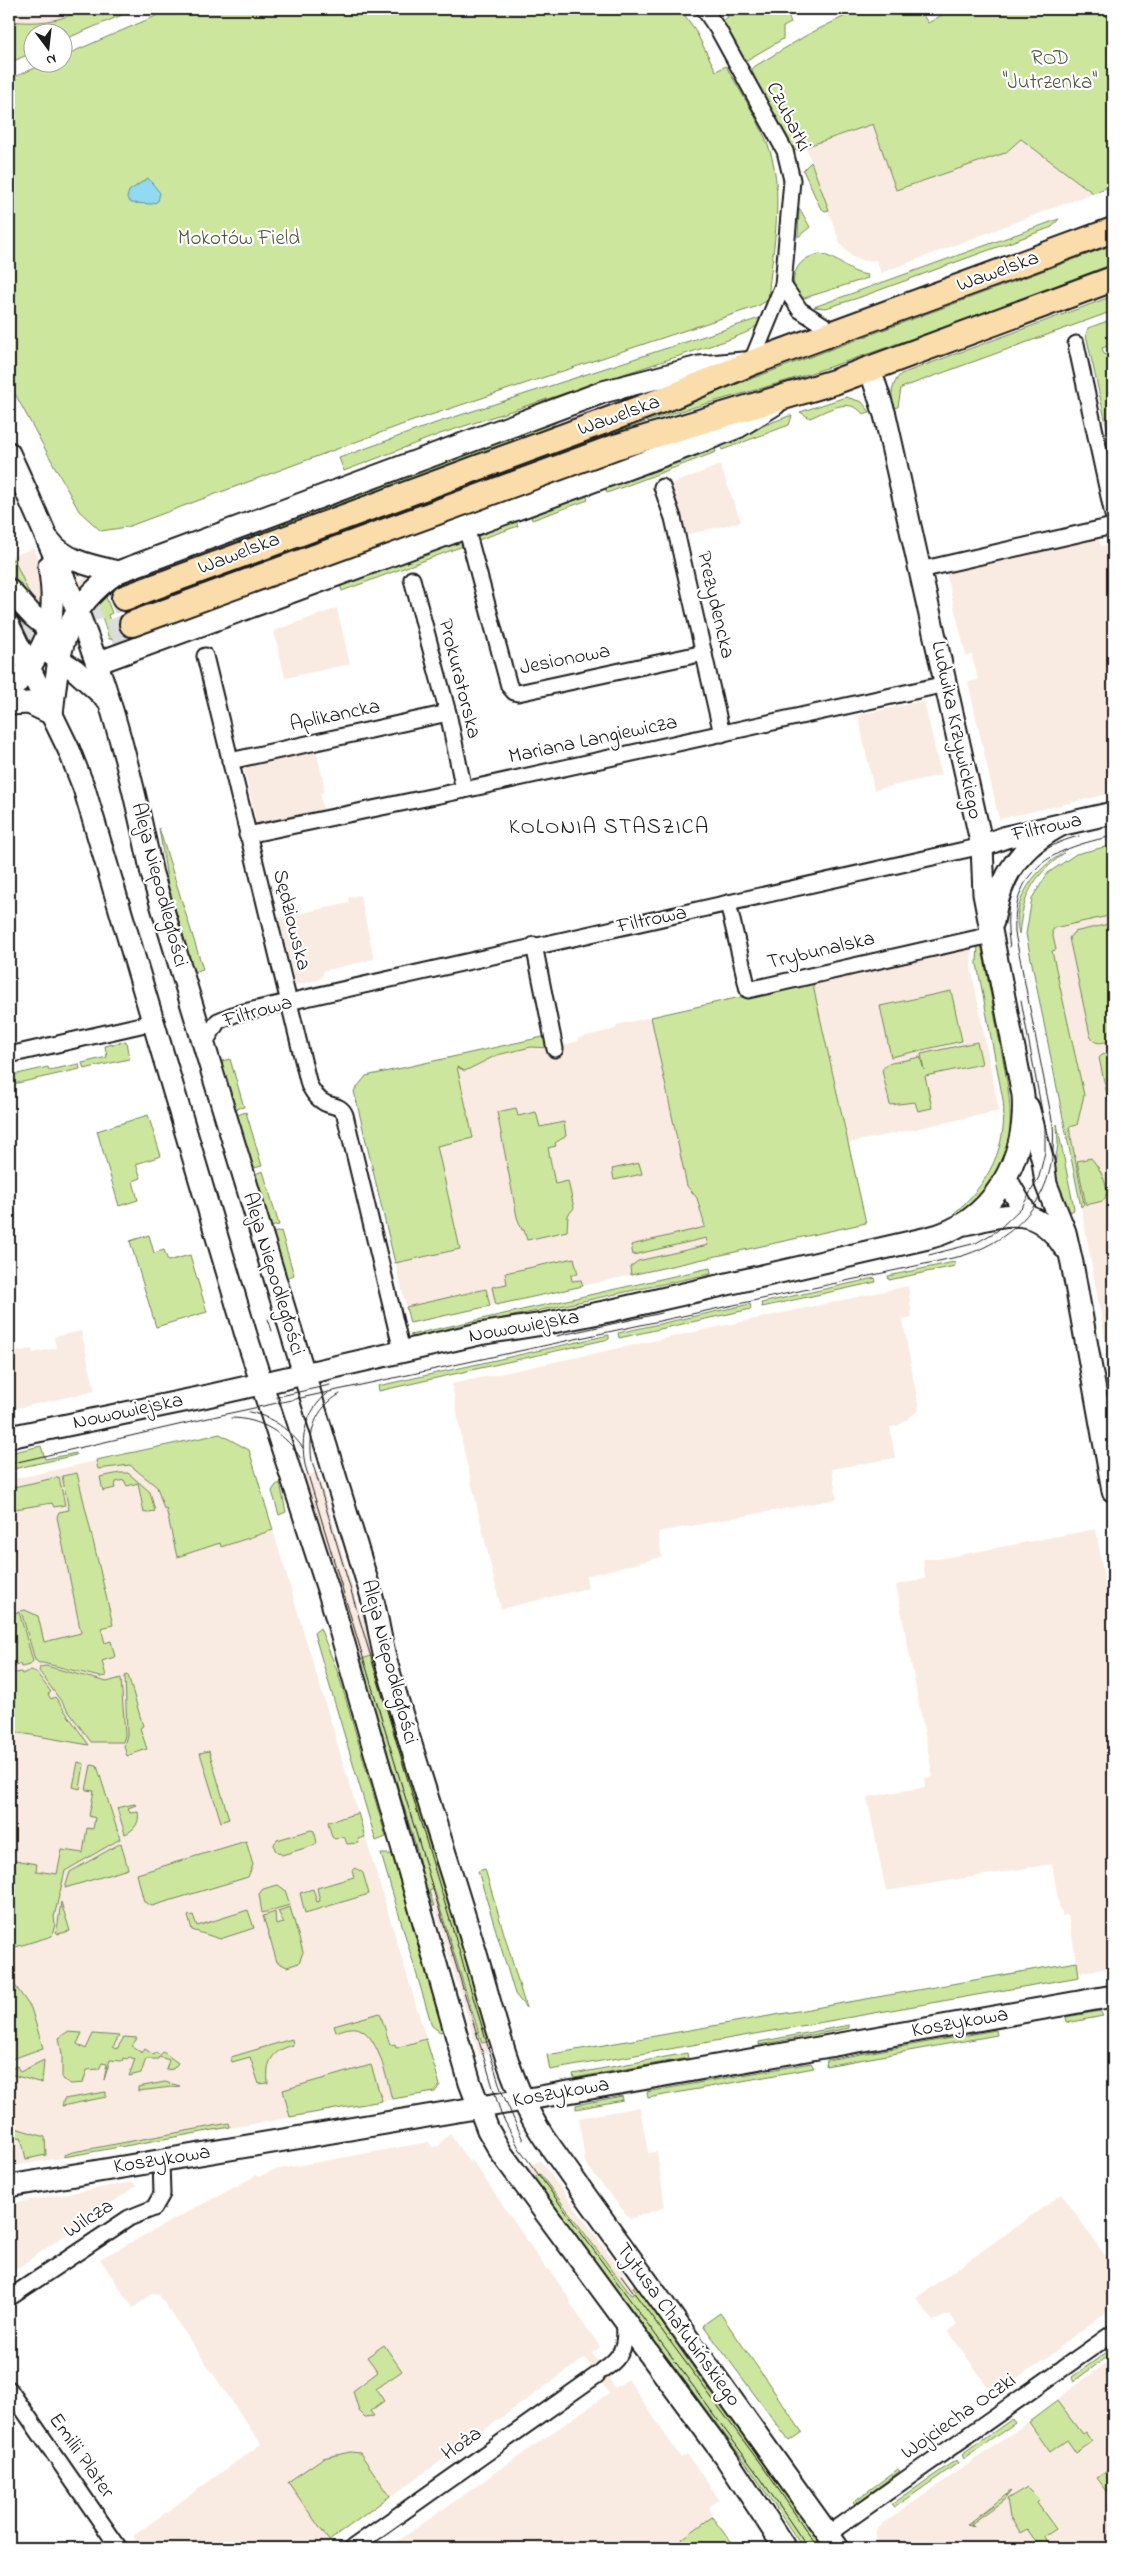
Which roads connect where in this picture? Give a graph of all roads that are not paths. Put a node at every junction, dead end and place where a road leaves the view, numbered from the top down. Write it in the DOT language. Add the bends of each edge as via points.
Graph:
graph roads {
  1 [pos="704,9"];
  2 [pos="1113,230"];
  3 [pos="1113,279"];
  4 [pos="783,285"];
  5 [pos="834,332"];
  6 [pos="1076,344"];
  7 [pos="751,363"];
  8 [pos="870,369"];
  9 [pos="790,394"];
  10 [pos="9,453"];
  11 [pos="662,487"];
  12 [pos="1113,515"];
  13 [pos="1113,526"];
  14 [pos="466,527"];
  15 [pos="44,532"];
  16 [pos="920,570"];
  17 [pos="118,572"];
  18 [pos="412,579"];
  19 [pos="9,590"];
  20 [pos="124,598"];
  21 [pos="76,613"];
  22 [pos="132,624"];
  23 [pos="10,631"];
  24 [pos="53,644"];
  25 [pos="704,652"];
  26 [pos="205,656"];
  27 [pos="97,664"];
  28 [pos="30,668"];
  29 [pos="946,684"];
  30 [pos="9,692"];
  31 [pos="109,701"];
  32 [pos="9,704"];
  33 [pos="448,713"];
  34 [pos="52,714"];
  35 [pos="722,734"];
  36 [pos="230,761"];
  37 [pos="464,790"];
  38 [pos="1113,813"];
  39 [pos="1064,824"];
  40 [pos="247,835"];
  41 [pos="982,846"];
  42 [pos="728,903"];
  43 [pos="991,935"];
  44 [pos="534,946"];
  45 [pos="289,1002"];
  46 [pos="154,1022"];
  47 [pos="204,1044"];
  48 [pos="555,1049"];
  49 [pos="9,1056"];
  50 [pos="1024,1095"];
  51 [pos="1008,1174"];
  52 [pos="1046,1184"];
  53 [pos="1027,1215"];
  54 [pos="963,1224"];
  55 [pos="1070,1256"];
  56 [pos="402,1351"];
  57 [pos="303,1374"];
  58 [pos="262,1383"];
  59 [pos="9,1437"];
  60 [pos="1113,1491"];
  61 [pos="1113,1996"];
  62 [pos="523,2100"];
  63 [pos="479,2108"];
  64 [pos="161,2161"];
  65 [pos="9,2186"];
  66 [pos="9,2298"];
  67 [pos="624,2320"];
  68 [pos="1113,2333"];
  69 [pos="9,2389"];
  70 [pos="833,2541"];
  71 [pos="119,2548"];
  72 [pos="352,2548"];
  73 [pos="786,2548"];
  1 -- 4 [label="street, Czubatki" via="785,151 790,167 792,193"];
  2 -- 5 [label="main road, Wawelska"];
  3 -- 8 [label="main road, Wawelska"];
  4 -- 5 [label="street" via="800,310"];
  4 -- 7 [label="street, Czubatki"];
  5 -- 7 [label="main road, Wawelska"];
  6 -- 12 [label="street"];
  7 -- 17 [label="main road" via="699,367 603,392"];
  7 -- 20 [label="main road, Wawelska" via="673,396"];
  8 -- 9 [label="main road, Wawelska"];
  8 -- 16 [label="main road, Ludwika Krzywickiego" via="883,407"];
  9 -- 14 [label="main road" via="738,427"];
  9 -- 22 [label="main road, Wawelska" via="615,448"];
  10 -- 15 [label="main road, Aleja Niepodległości"];
  11 -- 25 [label="street, Prezydencka" via="673,518"];
  13 -- 16 [label="street"];
  14 -- 25 [label="street, Jesionowa" via="514,692"];
  14 -- 27 [label="main road"];
  15 -- 17 [label="main road" via="54,547 66,556"];
  15 -- 21 [label="main road, Aleja Niepodległości"];
  15 -- 24 [label="main road" via="53,590"];
  16 -- 29 [label="main road, Ludwika Krzywickiego"];
  17 -- 21 [label="main road" via="106,579"];
  18 -- 33 [label="street, Prokuratorska"];
  19 -- 24 [label="main road"];
  21 -- 24 [label="main road"];
  21 -- 27 [label="main road, Aleja Niepodległości"];
  23 -- 24 [label="main road"];
  23 -- 28 [label="main road, Aleja Niepodległości"];
  24 -- 27 [label="main road"];
  24 -- 28 [label="main road"];
  24 -- 31 [label="main road" via="75,670"];
  24 -- 34 [label="main road"];
  25 -- 35 [label="street, Prezydencka"];
  26 -- 36 [label="street, Sędziowska"];
  27 -- 31 [label="main road, Aleja Niepodległości"];
  28 -- 30 [label="main road"];
  28 -- 34 [label="main road, Aleja Niepodległości"];
  29 -- 35 [label="street, Mariana Langiewicza"];
  29 -- 41 [label="main road, Ludwika Krzywickiego"];
  31 -- 47 [label="main road, Aleja Niepodległości" via="152,874"];
  32 -- 34 [label="main road" via="29,703"];
  33 -- 36 [label="street, Aplikancka"];
  33 -- 37 [label="street, Prokuratorska"];
  34 -- 46 [label="main road, Aleja Niepodległości" via="84,788"];
  35 -- 37 [label="street, Mariana Langiewicza"];
  36 -- 40 [label="street, Sędziowska"];
  37 -- 40 [label="street, Mariana Langiewicza"];
  38 -- 39 [label="main road, Filtrowa"];
  39 -- 41 [label="main road, Filtrowa"];
  39 -- 43 [label="main road" via="1037,838 1010,869 998,894"];
  40 -- 45 [label="street, Sędziowska"];
  41 -- 42 [label="street, Filtrowa"];
  41 -- 43 [label="main road, Ludwika Krzywickiego" via="982,884"];
  42 -- 43 [label="street, Trybunalska" via="748,990"];
  42 -- 44 [label="street, Filtrowa"];
  43 -- 50 [label="main road, Ludwika Krzywickiego"];
  44 -- 45 [label="street, Filtrowa"];
  44 -- 48 [label="street"];
  45 -- 47 [label="street, Filtrowa" via="222,1019"];
  45 -- 56 [label="street, Sędziowska" via="309,1085 317,1098 344,1111 347,1120"];
  46 -- 49 [label="street"];
  46 -- 58 [label="main road, Aleja Niepodległości"];
  47 -- 57 [label="main road, Aleja Niepodległości"];
  50 -- 51 [label="main road, Ludwika Krzywickiego" via="1023,1129"];
  50 -- 52 [label="main road, Ludwika Krzywickiego" via="1038,1140"];
  51 -- 52 [label="main road" via="1032,1174"];
  51 -- 53 [label="main road"];
  51 -- 54 [label="main road, Nowowiejska" via="986,1204"];
  52 -- 55 [label="main road, Ludwika Krzywickiego" via="1065,1232"];
  53 -- 54 [label="main road" via="1006,1215"];
  53 -- 55 [label="main road, Ludwika Krzywickiego" via="1054,1233"];
  54 -- 56 [label="main road, Nowowiejska" via="940,1235 750,1280"];
  55 -- 60 [label="main road, Ludwika Krzywickiego"];
  56 -- 57 [label="main road, Nowowiejska"];
  57 -- 58 [label="main road, Nowowiejska"];
  57 -- 62 [label="main road, Aleja Niepodległości" via="371,1594 383,1650 409,1739"];
  58 -- 59 [label="main road, Nowowiejska"];
  58 -- 63 [label="main road, Aleja Niepodległości" via="329,1593"];
  61 -- 62 [label="main road, Koszykowa"];
  62 -- 63 [label="main road, Koszykowa"];
  62 -- 70 [label="main road, Tytusa Chałubińskiego" via="545,2139"];
  63 -- 64 [label="main road, Koszykowa"];
  63 -- 67 [label="main road, Tytusa Chałubińskiego" via="502,2154"];
  64 -- 65 [label="main road, Koszykowa"];
  64 -- 66 [label="street, Wilcza" via="162,2194 156,2206 129,2218"];
  67 -- 72 [label="street, Hoża" via="624,2350 616,2361"];
  67 -- 73 [label="main road, Tytusa Chałubińskiego" via="726,2458"];
  68 -- 70 [label="street, Wojciecha Oczki" via="893,2489"];
  69 -- 71 [label="street, Emilii Plater"];
}
